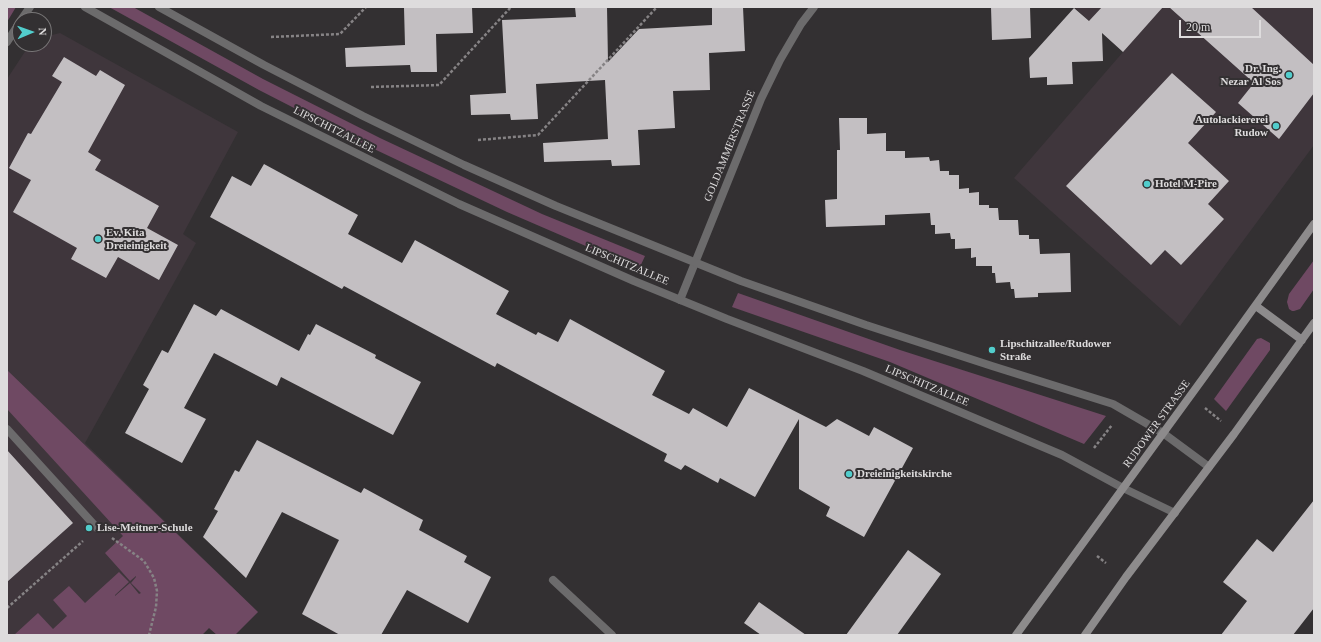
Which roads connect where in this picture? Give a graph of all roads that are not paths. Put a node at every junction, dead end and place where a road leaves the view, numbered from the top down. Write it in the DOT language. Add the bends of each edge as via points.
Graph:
graph roads {
  1 [pos="85,7"];
  2 [pos="159,7"];
  3 [pos="814,7"];
  4 [pos="1314,224"];
  5 [pos="695,262"];
  6 [pos="680,300"];
  7 [pos="1256,306"];
  8 [pos="1314,323"];
  9 [pos="1302,340"];
  10 [pos="7,429"];
  11 [pos="1163,433"];
  12 [pos="1209,467"];
  13 [pos="1123,488"];
  14 [pos="1175,513"];
  15 [pos="97,528"];
  16 [pos="553,580"];
  17 [pos="612,635"];
  18 [pos="1016,635"];
  19 [pos="1085,635"];
  1 -- 6 [label="street, LIPSCHITZALLEE" via="228,88 360,156 459,204"];
  2 -- 5 [label="street" via="264,65 464,165 556,206"];
  3 -- 5 [label="street, GOLDAMMERSTRASSE" via="780,60 761,99"];
  4 -- 7 [label="main road, RUDOWER STRASSE"];
  5 -- 6 [label="street, GOLDAMMERSTRASSE"];
  5 -- 11 [label="street" via="866,325 1113,404"];
  6 -- 13 [label="street, LIPSCHITZALLEE" via="863,371 1055,452"];
  7 -- 9 [label="main road"];
  7 -- 11 [label="main road, RUDOWER STRASSE"];
  8 -- 9 [label="main road"];
  9 -- 12 [label="main road"];
  10 -- 15 [label="street"];
  11 -- 12 [label="street"];
  11 -- 13 [label="main road, RUDOWER STRASSE"];
  12 -- 14 [label="main road"];
  13 -- 14 [label="street, LIPSCHITZALLEE"];
  13 -- 18 [label="main road, RUDOWER STRASSE"];
  14 -- 19 [label="main road"];
  16 -- 17 [label="street"];
}
